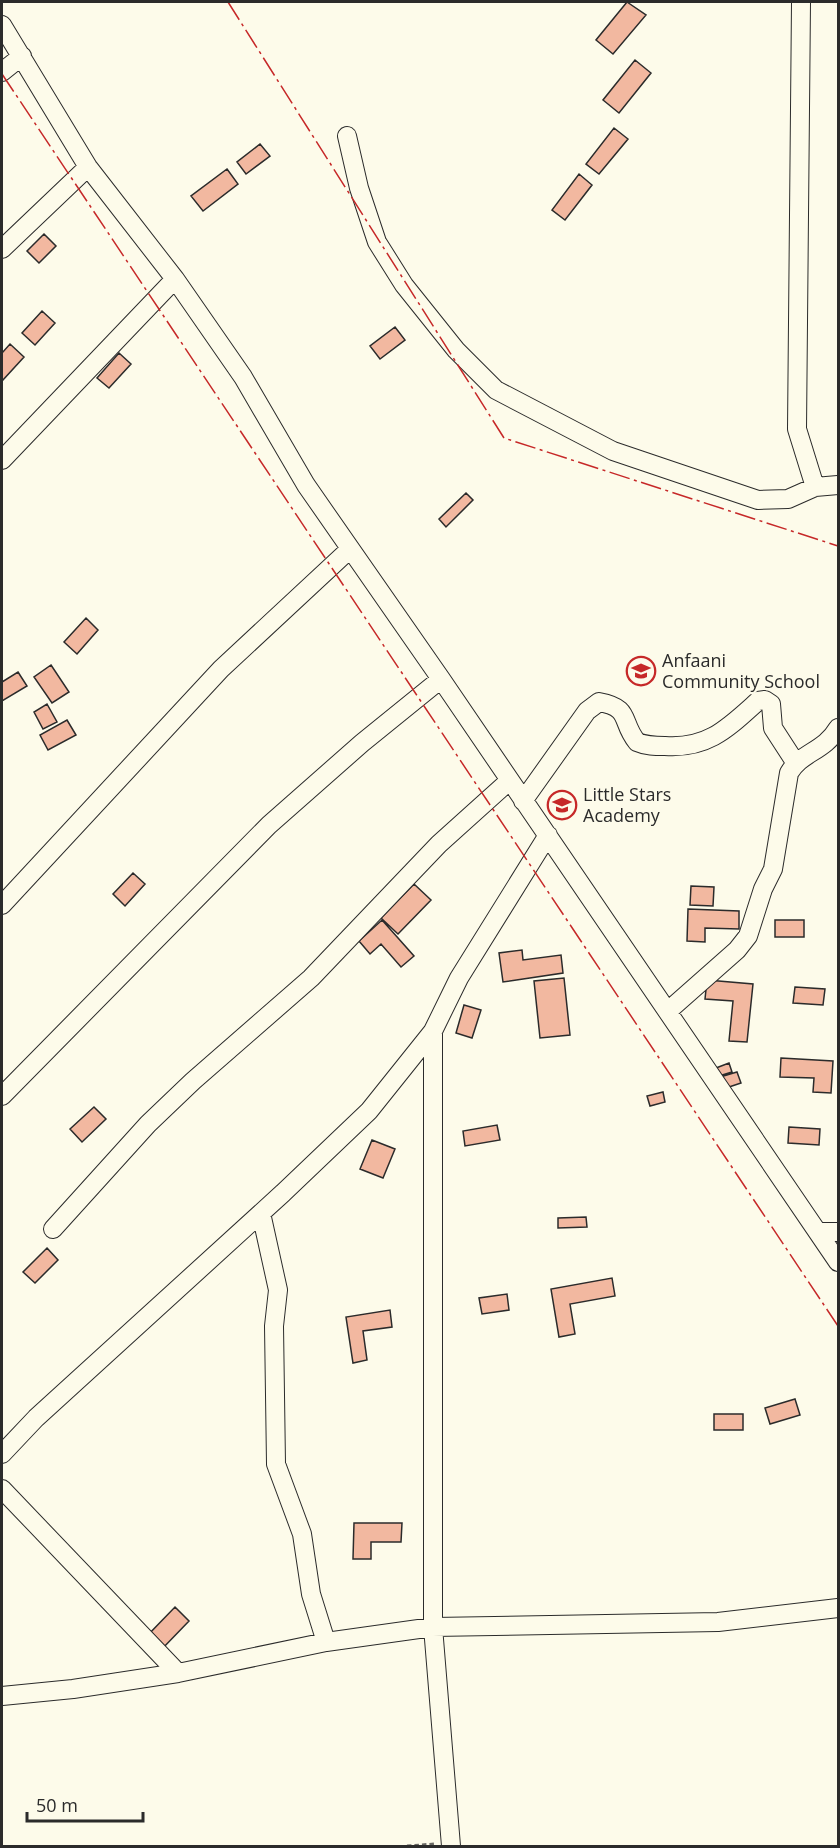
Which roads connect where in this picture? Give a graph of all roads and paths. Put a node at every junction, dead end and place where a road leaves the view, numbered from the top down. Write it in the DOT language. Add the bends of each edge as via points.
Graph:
graph roads {
  1 [pos="801,2"];
  2 [pos="2,25"];
  3 [pos="22,56"];
  4 [pos="2,72"];
  5 [pos="347,136"];
  6 [pos="88,167"];
  7 [pos="2,249"];
  8 [pos="175,279"];
  9 [pos="2,460"];
  10 [pos="838,484"];
  11 [pos="815,487"];
  12 [pos="350,549"];
  13 [pos="441,679"];
  14 [pos="838,728"];
  15 [pos="795,762"];
  16 [pos="509,781"];
  17 [pos="523,801"];
  18 [pos="548,835"];
  19 [pos="2,905"];
  20 [pos="668,1011"];
  21 [pos="433,1031"];
  22 [pos="2,1096"];
  23 [pos="261,1213"];
  24 [pos="53,1229"];
  25 [pos="820,1232"];
  26 [pos="838,1232"];
  27 [pos="838,1262"];
  28 [pos="2,1454"];
  29 [pos="2,1489"];
  30 [pos="838,1608"];
  31 [pos="433,1627"];
  32 [pos="326,1642"];
  33 [pos="178,1673"];
  34 [pos="2,1696"];
  35 [pos="451,1845"];
  36 [pos="407,1846"];
  1 -- 11 [label="street" via="797,429"];
  2 -- 3 [label="street"];
  3 -- 4 [label="street"];
  3 -- 6 [label="street"];
  5 -- 11 [label="street" via="377,242 404,285 448,341 496,390 613,451 758,500 788,499"];
  6 -- 7 [label="street"];
  6 -- 8 [label="street"];
  8 -- 9 [label="street"];
  8 -- 12 [label="street" via="243,377 306,485"];
  10 -- 11 [label="street"];
  12 -- 13 [label="street"];
  12 -- 19 [label="street" via="221,669"];
  13 -- 16 [label="street"];
  13 -- 22 [label="street" via="269,825"];
  14 -- 15 [label="street" via="822,748"];
  15 -- 17 [label="street" via="776,735 771,704 765,700 758,701 724,731 701,744 682,747 637,742 624,712 613,704 599,702 587,711"];
  15 -- 20 [label="street" via="789,773 773,869 748,936"];
  16 -- 17 [label="street"];
  16 -- 24 [label="street" via="439,844 311,978 148,1124"];
  17 -- 18 [label="street"];
  18 -- 20 [label="street"];
  18 -- 21 [label="street" via="459,978"];
  20 -- 25 [label="street"];
  21 -- 23 [label="street" via="369,1111"];
  21 -- 31 [label="street"];
  23 -- 28 [label="street" via="36,1418"];
  23 -- 32 [label="street" via="278,1290 274,1326 276,1464 303,1534 311,1594"];
  25 -- 26 [label="street"];
  25 -- 27 [label="street"];
  29 -- 33 [label="street"];
  30 -- 31 [label="street" via="718,1622"];
  31 -- 32 [label="street"];
  31 -- 35 [label="street"];
  32 -- 33 [label="street"];
  33 -- 34 [label="street"];
  35 -- 36 [label="path"];
}
